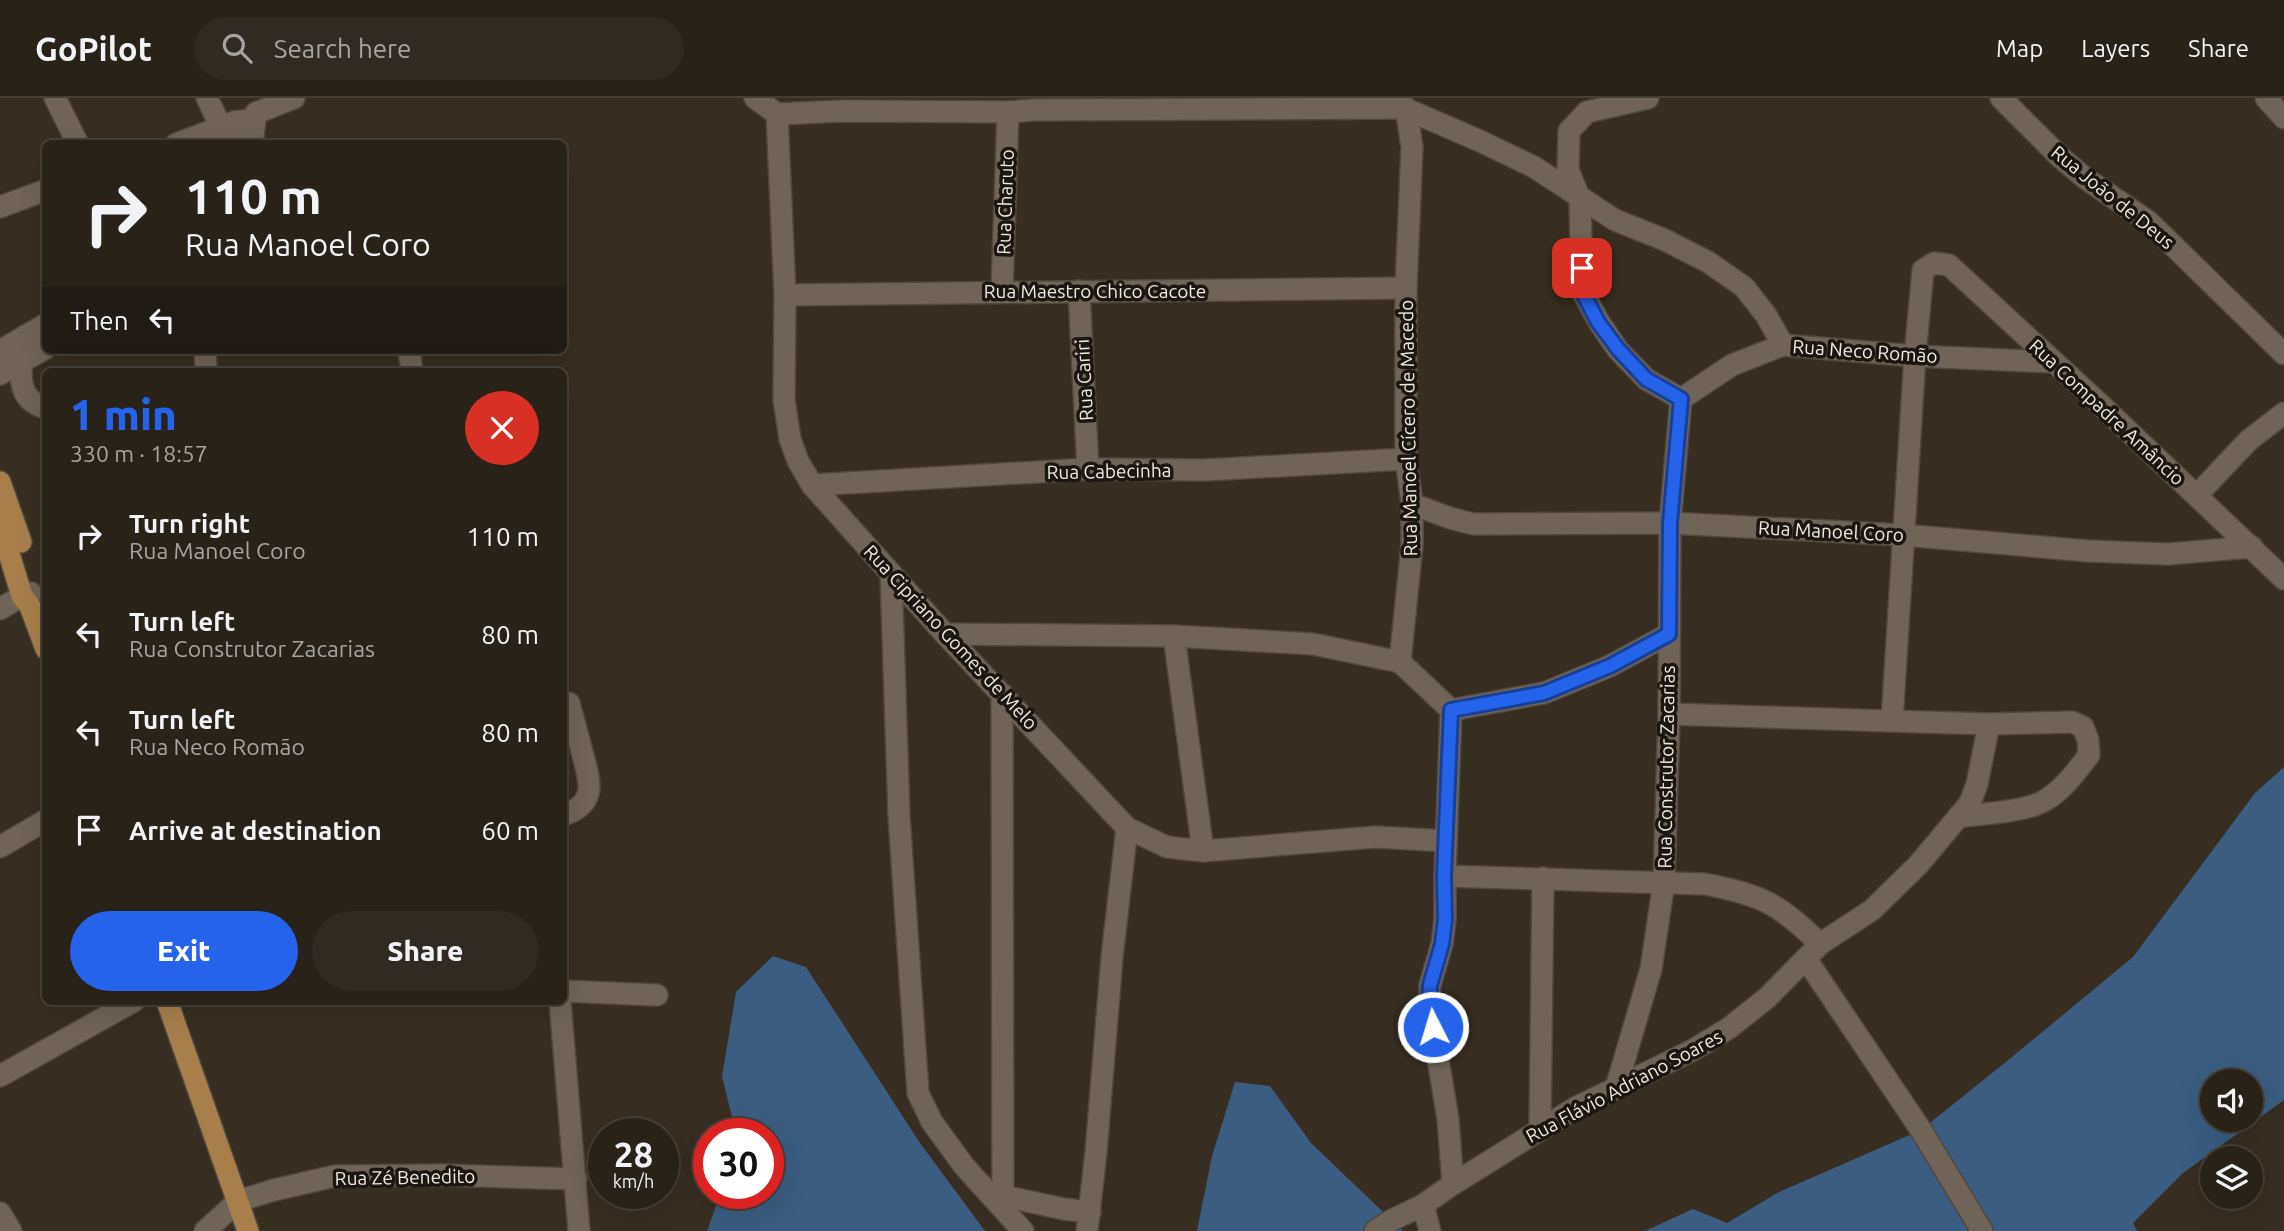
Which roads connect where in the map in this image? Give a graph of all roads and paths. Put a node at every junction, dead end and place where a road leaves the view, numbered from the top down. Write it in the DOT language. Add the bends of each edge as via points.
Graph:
graph roads {
  1 [pos="55,98"];
  2 [pos="207,98"];
  3 [pos="294,98"];
  4 [pos="755,98"];
  5 [pos="1379,98"];
  6 [pos="1648,98"];
  7 [pos="2001,98"];
  8 [pos="2266,98"];
  9 [pos="1035,104"];
  10 [pos="1406,108"];
  11 [pos="1008,112"];
  12 [pos="256,113"];
  13 [pos="777,114"];
  14 [pos="2284,118"];
  15 [pos="229,131"];
  16 [pos="76,140"];
  17 [pos="192,140"];
  18 [pos="253,140"];
  19 [pos="42,191"];
  20 [pos="1580,199"];
  21 [pos="0,207"];
  22 [pos="1406,288"];
  23 [pos="1079,291"];
  24 [pos="1002,292"];
  25 [pos="785,295"];
  26 [pos="42,326"];
  27 [pos="25,336"];
  28 [pos="1783,345"];
  29 [pos="42,350"];
  30 [pos="0,351"];
  31 [pos="2284,354"];
  32 [pos="1915,356"];
  33 [pos="22,361"];
  34 [pos="2053,362"];
  35 [pos="0,374"];
  36 [pos="1681,399"];
  37 [pos="42,407"];
  38 [pos="2284,413"];
  39 [pos="1406,459"];
  40 [pos="1088,469"];
  41 [pos="0,482"];
  42 [pos="812,485"];
  43 [pos="2197,495"];
  44 [pos="1412,504"];
  45 [pos="1670,523"];
  46 [pos="0,524"];
  47 [pos="1903,535"];
  48 [pos="2252,547"];
  49 [pos="891,573"];
  50 [pos="2284,579"];
  51 [pos="28,598"];
  52 [pos="0,609"];
  53 [pos="945,634"];
  54 [pos="1669,634"];
  55 [pos="1174,636"];
  56 [pos="42,638"];
  57 [pos="1400,662"];
  58 [pos="1002,694"];
  59 [pos="569,703"];
  60 [pos="1451,710"];
  61 [pos="1669,714"];
  62 [pos="1892,721"];
  63 [pos="1989,724"];
  64 [pos="567,814"];
  65 [pos="1958,817"];
  66 [pos="42,822"];
  67 [pos="1127,828"];
  68 [pos="1446,841"];
  69 [pos="0,847"];
  70 [pos="1203,851"];
  71 [pos="1444,876"];
  72 [pos="1542,878"];
  73 [pos="1664,881"];
  74 [pos="1813,951"];
  75 [pos="567,992"];
  76 [pos="657,995"];
  77 [pos="127,1005"];
  78 [pos="168,1005"];
  79 [pos="560,1005"];
  80 [pos="0,1076"];
  81 [pos="1616,1088"];
  82 [pos="1539,1129"];
  83 [pos="576,1179"];
  84 [pos="1453,1184"];
  85 [pos="238,1201"];
  86 [pos="1003,1202"];
  87 [pos="1423,1205"];
  88 [pos="0,1213"];
  89 [pos="1089,1221"];
  90 [pos="11,1231"];
  91 [pos="205,1231"];
  92 [pos="248,1231"];
  93 [pos="579,1231"];
  94 [pos="1023,1231"];
  95 [pos="1374,1231"];
  96 [pos="1430,1231"];
  97 [pos="1982,1231"];
  1 -- 16 [label="street"];
  2 -- 15 [label="street"];
  3 -- 12 [label="street"];
  4 -- 13 [label="street"];
  5 -- 10 [label="street"];
  6 -- 20 [label="street" via="1587,112 1569,131 1568,170"];
  7 -- 31 [label="street, Rua João de Deus" via="2085,178 2149,222"];
  8 -- 14 [label="street"];
  9 -- 10 [label="street"];
  9 -- 11 [label="street"];
  10 -- 20 [label="street" via="1534,167"];
  10 -- 22 [label="street, Rua Manoel Cícero de Macedo" via="1412,148"];
  11 -- 13 [label="street"];
  11 -- 24 [label="street, Rua Charuto"];
  12 -- 15 [label="street"];
  12 -- 18 [label="street"];
  13 -- 25 [label="street, Rua Cipriano Gomes de Melo"];
  15 -- 17 [label="street"];
  19 -- 21 [label="street"];
  20 -- 28 [label="street" via="1708,262 1744,287"];
  20 -- 36 [label="street" via="1582,291 1618,349 1646,379"];
  22 -- 23 [label="street, Rua Maestro Chico Cacote"];
  22 -- 39 [label="street, Rua Manoel Cícero de Macedo"];
  23 -- 24 [label="street, Rua Maestro Chico Cacote"];
  23 -- 40 [label="street, Rua Cariri"];
  24 -- 25 [label="street, Rua Maestro Chico Cacote"];
  25 -- 42 [label="street, Rua Cipriano Gomes de Melo" via="784,400 794,450"];
  26 -- 27 [label="street"];
  27 -- 30 [label="street"];
  27 -- 33 [label="street"];
  28 -- 32 [label="street, Rua Neco Romão"];
  28 -- 36 [label="street, Rua Neco Romão" via="1732,365"];
  29 -- 33 [label="street"];
  32 -- 34 [label="street, Rua Neco Romão"];
  32 -- 34 [label="street, Rua Compadre Amâncio" via="1923,270 1934,263 1949,265"];
  32 -- 47 [label="street"];
  33 -- 35 [label="street"];
  33 -- 37 [label="street" via="20,384 26,398"];
  34 -- 43 [label="street, Rua Compadre Amâncio"];
  36 -- 45 [label="street, Rua Construtor Zacarias"];
  38 -- 43 [label="street" via="2249,440"];
  39 -- 40 [label="street, Rua Cabecinha" via="1205,470"];
  39 -- 44 [label="street, Rua Manoel Cícero de Macedo"];
  40 -- 42 [label="street, Rua Cabecinha"];
  41 -- 51 [label="main road" via="25,556"];
  42 -- 49 [label="street, Rua Cipriano Gomes de Melo"];
  43 -- 48 [label="street, Rua Compadre Amâncio"];
  44 -- 45 [label="street, Rua Manoel Coro" via="1473,524"];
  44 -- 57 [label="street, Rua Manoel Cícero de Macedo"];
  45 -- 47 [label="street, Rua Manoel Coro"];
  45 -- 54 [label="street, Rua Construtor Zacarias"];
  46 -- 51 [label="main road"];
  47 -- 48 [label="street, Rua Manoel Coro" via="2168,554"];
  47 -- 62 [label="street"];
  48 -- 50 [label="street, Rua Compadre Amâncio"];
  49 -- 53 [label="street, Rua Cipriano Gomes de Melo"];
  49 -- 86 [label="street" via="899,816 918,1093 932,1122 964,1166"];
  51 -- 52 [label="street"];
  51 -- 56 [label="main road"];
  53 -- 55 [label="street"];
  53 -- 58 [label="street, Rua Cipriano Gomes de Melo"];
  54 -- 60 [label="street" via="1610,666 1544,693"];
  54 -- 61 [label="street, Rua Construtor Zacarias"];
  55 -- 57 [label="street" via="1313,644"];
  55 -- 70 [label="street"];
  57 -- 60 [label="street"];
  58 -- 67 [label="street, Rua Cipriano Gomes de Melo"];
  58 -- 86 [label="street"];
  59 -- 64 [label="street" via="591,782 584,803"];
  60 -- 68 [label="street"];
  61 -- 62 [label="street"];
  61 -- 73 [label="street, Rua Construtor Zacarias"];
  62 -- 63 [label="street"];
  63 -- 65 [label="street, Rua Flávio Adriano Soares" via="1977,784"];
  63 -- 65 [label="street" via="2072,722 2083,727 2089,755 2070,780 2042,802"];
  65 -- 74 [label="street, Rua Flávio Adriano Soares" via="1872,910"];
  66 -- 69 [label="street"];
  67 -- 70 [label="street, Rua Cipriano Gomes de Melo" via="1167,847"];
  67 -- 89 [label="street"];
  68 -- 70 [label="street, Rua Cipriano Gomes de Melo" via="1376,837"];
  68 -- 71 [label="street"];
  71 -- 72 [label="street"];
  71 -- 84 [label="street" via="1445,919 1429,1006 1448,1119"];
  72 -- 73 [label="street"];
  72 -- 82 [label="street"];
  73 -- 74 [label="street" via="1705,884 1771,902 1802,926"];
  73 -- 81 [label="street, Rua Construtor Zacarias" via="1651,969"];
  74 -- 81 [label="street, Rua Flávio Adriano Soares" via="1729,1028"];
  74 -- 97 [label="street"];
  75 -- 76 [label="street"];
  77 -- 80 [label="street"];
  78 -- 85 [label="main road"];
  79 -- 83 [label="street"];
  81 -- 82 [label="street, Rua Flávio Adriano Soares"];
  82 -- 84 [label="street, Rua Flávio Adriano Soares"];
  83 -- 85 [label="street, Rua Zé Benedito" via="335,1176"];
  83 -- 93 [label="street"];
  84 -- 87 [label="street, Rua Flávio Adriano Soares"];
  85 -- 91 [label="street"];
  85 -- 92 [label="main road"];
  86 -- 89 [label="street" via="1064,1209"];
  86 -- 94 [label="street"];
  87 -- 95 [label="street, Rua Flávio Adriano Soares"];
  87 -- 96 [label="street"];
  88 -- 90 [label="street"];
}
